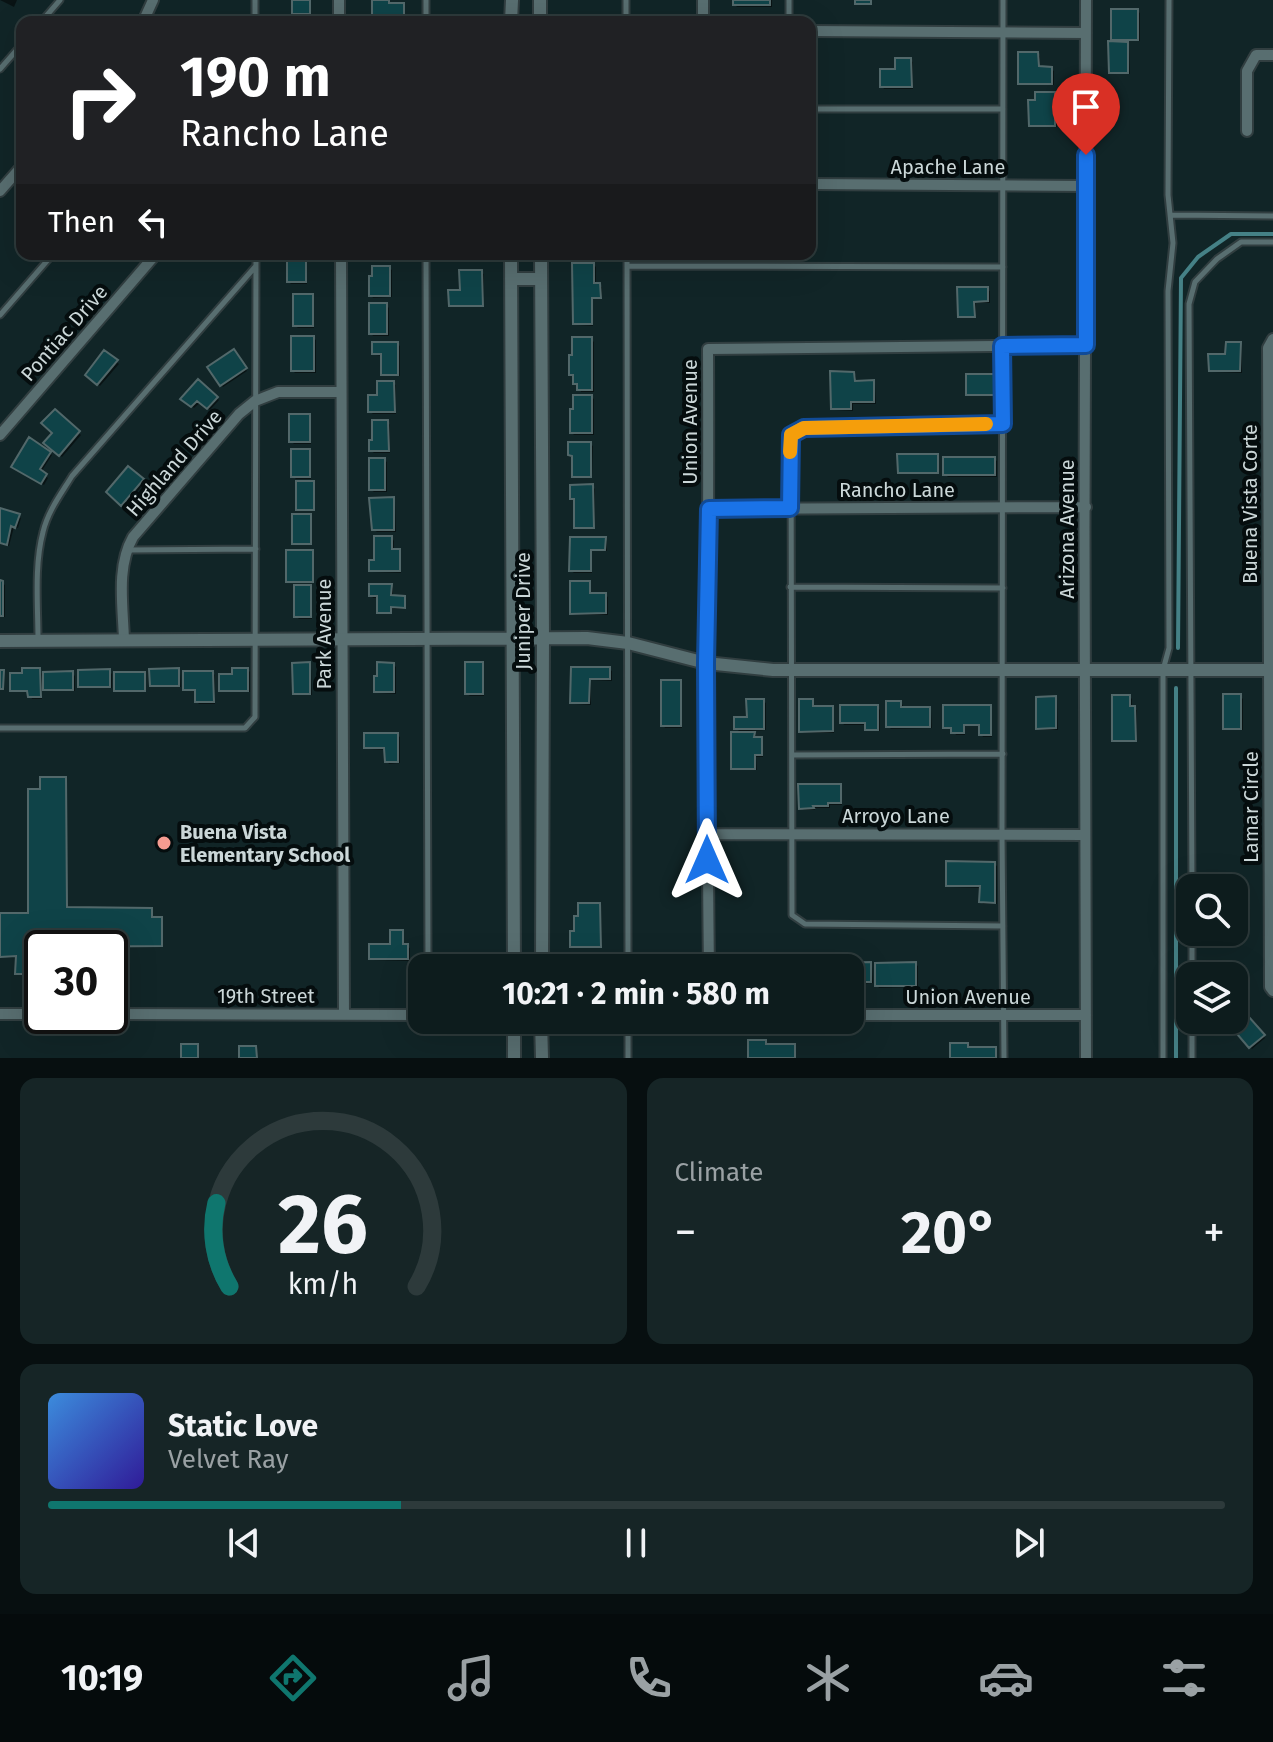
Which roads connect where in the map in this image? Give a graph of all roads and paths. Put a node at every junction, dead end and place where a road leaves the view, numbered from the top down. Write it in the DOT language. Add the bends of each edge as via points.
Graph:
graph roads {
  1 [pos="60,0"];
  2 [pos="1003,0"];
  3 [pos="1086,0"];
  4 [pos="1169,0"];
  5 [pos="46,16"];
  6 [pos="816,31"];
  7 [pos="1003,32"];
  8 [pos="1086,33"];
  9 [pos="16,51"];
  10 [pos="1273,55"];
  11 [pos="0,69"];
  12 [pos="816,109"];
  13 [pos="1003,109"];
  14 [pos="1247,131"];
  15 [pos="16,173"];
  16 [pos="816,184"];
  17 [pos="1003,185"];
  18 [pos="1086,186"];
  19 [pos="0,191"];
  20 [pos="1172,215"];
  21 [pos="1273,216"];
  22 [pos="1273,242"];
  23 [pos="48,260"];
  24 [pos="151,260"];
  25 [pos="256,260"];
  26 [pos="341,260"];
  27 [pos="426,260"];
  28 [pos="511,260"];
  29 [pos="541,260"];
  30 [pos="627,260"];
  31 [pos="256,266"];
  32 [pos="627,266"];
  33 [pos="1003,267"];
  34 [pos="511,279"];
  35 [pos="541,279"];
  36 [pos="0,315"];
  37 [pos="1273,339"];
  38 [pos="1086,345"];
  39 [pos="1002,346"];
  40 [pos="341,392"];
  41 [pos="255,401"];
  42 [pos="1003,424"];
  43 [pos="0,435"];
  44 [pos="1003,507"];
  45 [pos="1086,507"];
  46 [pos="790,508"];
  47 [pos="709,509"];
  48 [pos="256,549"];
  49 [pos="126,550"];
  50 [pos="790,587"];
  51 [pos="1003,588"];
  52 [pos="513,638"];
  53 [pos="543,638"];
  54 [pos="256,639"];
  55 [pos="342,639"];
  56 [pos="427,639"];
  57 [pos="124,640"];
  58 [pos="0,641"];
  59 [pos="38,641"];
  60 [pos="628,643"];
  61 [pos="706,663"];
  62 [pos="791,670"];
  63 [pos="1003,670"];
  64 [pos="1084,670"];
  65 [pos="1163,670"];
  66 [pos="1191,670"];
  67 [pos="1271,670"];
  68 [pos="0,728"];
  69 [pos="1003,754"];
  70 [pos="792,755"];
  71 [pos="707,834"];
  72 [pos="792,834"];
  73 [pos="1002,835"];
  74 [pos="1085,835"];
  75 [pos="1192,874"];
  76 [pos="1003,926"];
  77 [pos="428,954"];
  78 [pos="514,954"];
  79 [pos="542,954"];
  80 [pos="628,954"];
  81 [pos="709,954"];
  82 [pos="1273,991"];
  83 [pos="0,1014"];
  84 [pos="24,1014"];
  85 [pos="128,1014"];
  86 [pos="344,1015"];
  87 [pos="408,1015"];
  88 [pos="864,1015"];
  89 [pos="1004,1015"];
  90 [pos="1086,1015"];
  91 [pos="514,1034"];
  92 [pos="541,1034"];
  93 [pos="628,1034"];
  94 [pos="1192,1034"];
  95 [pos="514,1058"];
  96 [pos="542,1058"];
  97 [pos="628,1058"];
  98 [pos="1004,1058"];
  99 [pos="1086,1058"];
  100 [pos="1163,1058"];
  101 [pos="1192,1058"];
  1 -- 5 [label="lane"];
  2 -- 7 [label="lane"];
  3 -- 8 [label="street, Arizona Avenue"];
  4 -- 20 [label="lane"];
  6 -- 7 [label="street"];
  7 -- 8 [label="street"];
  7 -- 13 [label="lane"];
  8 -- 18 [label="street, Arizona Avenue"];
  9 -- 11 [label="lane"];
  10 -- 14 [label="street" via="1256,55 1247,71"];
  12 -- 13 [label="lane"];
  13 -- 17 [label="lane"];
  15 -- 19 [label="street"];
  16 -- 17 [label="street, Apache Lane"];
  17 -- 18 [label="street, Apache Lane"];
  17 -- 33 [label="lane"];
  18 -- 38 [label="street, Arizona Avenue"];
  20 -- 21 [label="lane"];
  20 -- 65 [label="lane" via="1169,648"];
  22 -- 66 [label="lane" via="1241,242 1217,259 1195,282 1189,304"];
  23 -- 36 [label="lane"];
  24 -- 43 [label="street, Pontiac Drive"];
  25 -- 31 [label="lane"];
  26 -- 40 [label="street, Park Avenue"];
  27 -- 56 [label="lane"];
  28 -- 34 [label="street, Juniper Drive"];
  29 -- 35 [label="street, Juniper Drive"];
  30 -- 32 [label="lane"];
  31 -- 41 [label="lane"];
  31 -- 59 [label="lane" via="72,476 53,506 38,565"];
  32 -- 33 [label="lane"];
  32 -- 60 [label="lane"];
  33 -- 39 [label="lane"];
  34 -- 35 [label="street"];
  34 -- 52 [label="street, Juniper Drive"];
  35 -- 53 [label="street, Juniper Drive"];
  37 -- 67 [label="street, Buena Vista Corte" via="1268,348"];
  38 -- 39 [label="street, Union Avenue"];
  38 -- 45 [label="street, Arizona Avenue"];
  39 -- 42 [label="lane"];
  39 -- 47 [label="street, Union Avenue" via="708,349"];
  40 -- 41 [label="street" via="278,392"];
  40 -- 55 [label="street, Park Avenue"];
  41 -- 48 [label="lane"];
  41 -- 49 [label="street, Highland Drive"];
  42 -- 44 [label="lane"];
  42 -- 46 [label="lane" via="804,428 791,435"];
  44 -- 45 [label="street, Rancho Lane"];
  44 -- 46 [label="street, Rancho Lane"];
  44 -- 51 [label="lane"];
  45 -- 64 [label="street, Arizona Avenue"];
  46 -- 47 [label="street, Rancho Lane"];
  46 -- 50 [label="lane"];
  47 -- 61 [label="street, Union Avenue"];
  48 -- 49 [label="lane"];
  48 -- 54 [label="lane"];
  49 -- 57 [label="street"];
  50 -- 51 [label="lane"];
  50 -- 62 [label="lane"];
  51 -- 63 [label="lane"];
  52 -- 53 [label="street"];
  52 -- 56 [label="street"];
  52 -- 78 [label="street, Juniper Drive"];
  53 -- 60 [label="street"];
  53 -- 79 [label="street, Juniper Drive"];
  54 -- 55 [label="street"];
  54 -- 57 [label="street"];
  54 -- 68 [label="lane" via="255,717 245,728"];
  55 -- 56 [label="street"];
  55 -- 86 [label="street, Park Avenue"];
  56 -- 77 [label="lane"];
  57 -- 59 [label="street"];
  58 -- 59 [label="street"];
  60 -- 61 [label="street"];
  60 -- 80 [label="lane"];
  61 -- 62 [label="street"];
  61 -- 71 [label="street, Union Avenue"];
  62 -- 63 [label="street"];
  62 -- 70 [label="lane"];
  63 -- 64 [label="street"];
  63 -- 69 [label="lane"];
  64 -- 65 [label="street"];
  64 -- 74 [label="street, Arizona Avenue"];
  65 -- 66 [label="street"];
  65 -- 100 [label="lane"];
  66 -- 67 [label="street"];
  66 -- 75 [label="lane"];
  67 -- 82 [label="street, Lamar Circle"];
  69 -- 70 [label="lane"];
  69 -- 73 [label="lane"];
  70 -- 72 [label="lane"];
  71 -- 72 [label="street, Arroyo Lane"];
  71 -- 81 [label="street, Union Avenue"];
  72 -- 73 [label="street, Arroyo Lane"];
  72 -- 76 [label="lane" via="792,915 805,924"];
  73 -- 74 [label="street, Arroyo Lane"];
  73 -- 76 [label="lane"];
  74 -- 90 [label="street, Arizona Avenue"];
  76 -- 89 [label="lane"];
  83 -- 84 [label="street"];
  85 -- 86 [label="street, 19th Street"];
  86 -- 87 [label="street, 19th Street"];
  88 -- 89 [label="street, Union Avenue"];
  89 -- 90 [label="street, Union Avenue"];
  89 -- 98 [label="lane"];
  90 -- 99 [label="street, Arizona Avenue"];
  91 -- 95 [label="street"];
  92 -- 96 [label="street"];
  93 -- 97 [label="lane"];
  94 -- 101 [label="lane"];
}
